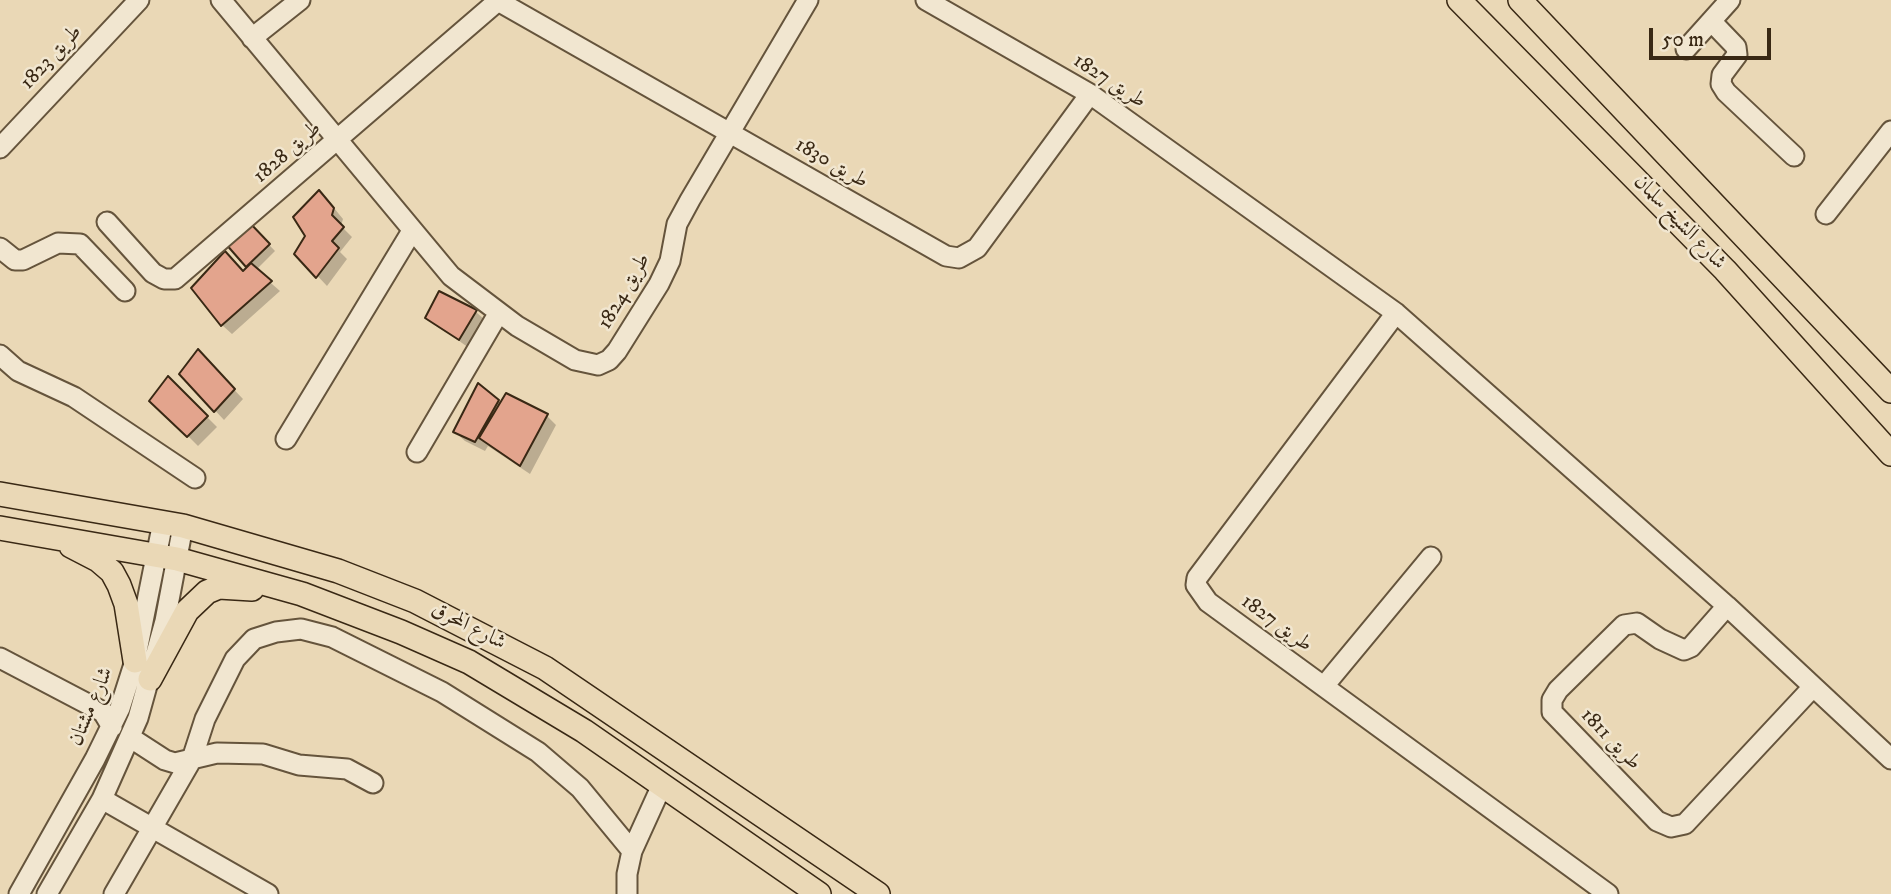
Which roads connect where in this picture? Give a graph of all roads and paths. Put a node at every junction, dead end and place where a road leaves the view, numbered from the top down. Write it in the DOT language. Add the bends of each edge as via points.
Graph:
graph roads {
  1 [pos="139,0"];
  2 [pos="221,0"];
  3 [pos="300,0"];
  4 [pos="808,0"];
  5 [pos="926,0"];
  6 [pos="1459,0"];
  7 [pos="1520,0"];
  8 [pos="1730,0"];
  9 [pos="499,1"];
  10 [pos="1711,21"];
  11 [pos="252,38"];
  12 [pos="1686,49"];
  13 [pos="1090,94"];
  14 [pos="1891,131"];
  15 [pos="732,134"];
  16 [pos="336,141"];
  17 [pos="0,148"];
  18 [pos="1794,156"];
  19 [pos="1826,214"];
  20 [pos="107,222"];
  21 [pos="412,231"];
  22 [pos="0,248"];
  23 [pos="125,291"];
  24 [pos="1396,313"];
  25 [pos="498,314"];
  26 [pos="0,355"];
  27 [pos="1891,391"];
  28 [pos="286,439"];
  29 [pos="417,452"];
  30 [pos="1891,454"];
  31 [pos="195,478"];
  32 [pos="0,494"];
  33 [pos="173,524"];
  34 [pos="0,528"];
  35 [pos="50,535"];
  36 [pos="167,557"];
  37 [pos="1431,557"];
  38 [pos="302,594"];
  39 [pos="1727,606"];
  40 [pos="0,658"];
  41 [pos="135,661"];
  42 [pos="150,679"];
  43 [pos="1324,687"];
  44 [pos="1812,688"];
  45 [pos="112,727"];
  46 [pos="131,738"];
  47 [pos="95,759"];
  48 [pos="192,759"];
  49 [pos="1891,759"];
  50 [pos="113,776"];
  51 [pos="373,782"];
  52 [pos="662,785"];
  53 [pos="102,799"];
  54 [pos="153,829"];
  55 [pos="632,851"];
  56 [pos="50,892"];
  57 [pos="19,894"];
  58 [pos="114,894"];
  59 [pos="268,894"];
  60 [pos="627,894"];
  61 [pos="819,894"];
  62 [pos="878,894"];
  63 [pos="1608,894"];
  1 -- 17 [label="street, طريق 1823"];
  2 -- 11 [label="street, طريق 1824"];
  3 -- 11 [label="street"];
  4 -- 15 [label="street"];
  5 -- 13 [label="street, طريق 1827"];
  6 -- 30 [label="main road, شارع الشيخ سلمان" via="1725,270"];
  7 -- 27 [label="main road, شارع الشيخ سلمان"];
  8 -- 10 [label="street"];
  9 -- 15 [label="street, طريق 1830"];
  9 -- 16 [label="street, طريق 1828"];
  10 -- 12 [label="street"];
  10 -- 18 [label="street" via="1736,47 1737,55 1721,84"];
  11 -- 16 [label="street, طريق 1824"];
  13 -- 15 [label="street, طريق 1830" via="977,248 959,258 946,256"];
  13 -- 24 [label="street, طريق 1827"];
  14 -- 19 [label="street"];
  15 -- 25 [label="street, طريق 1824" via="677,225 670,261 659,284 609,360 598,365 575,360"];
  16 -- 20 [label="street, طريق 1828" via="175,279 153,273"];
  16 -- 21 [label="street, طريق 1824"];
  21 -- 25 [label="street, طريق 1824" via="451,276"];
  21 -- 28 [label="street"];
  22 -- 23 [label="street" via="15,260 23,260 58,243 80,244"];
  24 -- 39 [label="street, طريق 1827"];
  24 -- 43 [label="street, طريق 1827" via="1197,578 1196,585 1208,602"];
  25 -- 29 [label="street"];
  26 -- 31 [label="street" via="18,371 74,397"];
  32 -- 33 [label="main road, شارع المحرق"];
  33 -- 36 [label="street, شارع مشتان"];
  33 -- 62 [label="main road, شارع المحرق" via="338,571 488,636 600,703"];
  34 -- 35 [label="main road, شارع المحرق"];
  35 -- 36 [label="main road, شارع المحرق"];
  35 -- 41 [label="main road" via="112,572 126,604"];
  36 -- 38 [label="main road, شارع المحرق"];
  36 -- 41 [label="street, شارع مشتان"];
  36 -- 42 [label="street, شارع مشتان"];
  37 -- 43 [label="street"];
  38 -- 42 [label="main road" via="231,587 207,592 187,611"];
  38 -- 52 [label="main road, شارع المحرق" via="469,662 584,731"];
  39 -- 44 [label="street, طريق 1827"];
  39 -- 44 [label="street, طريق 1811" via="1684,650 1637,623 1624,625 1558,690 1552,712 1657,821 1671,827 1685,824"];
  40 -- 45 [label="street" via="103,712"];
  41 -- 45 [label="street, شارع مشتان"];
  42 -- 46 [label="street, شارع مشتان"];
  43 -- 63 [label="street, طريق 1827"];
  44 -- 49 [label="street, طريق 1827"];
  45 -- 47 [label="street, شارع مشتان"];
  46 -- 48 [label="street" via="165,760"];
  46 -- 50 [label="street, شارع مشتان"];
  47 -- 50 [label="street" via="100,771"];
  47 -- 57 [label="street, شارع مشتان"];
  48 -- 51 [label="street" via="218,753 263,754 299,765 346,769"];
  48 -- 54 [label="street"];
  48 -- 55 [label="street" via="205,719 235,659 254,639 301,629 332,637 442,692 538,752 580,788"];
  50 -- 53 [label="street, شارع مشتان"];
  52 -- 55 [label="street"];
  52 -- 61 [label="main road, شارع المحرق"];
  53 -- 54 [label="street"];
  53 -- 56 [label="street, شارع مشتان"];
  54 -- 58 [label="street"];
  54 -- 59 [label="street"];
  55 -- 60 [label="street"];
}
